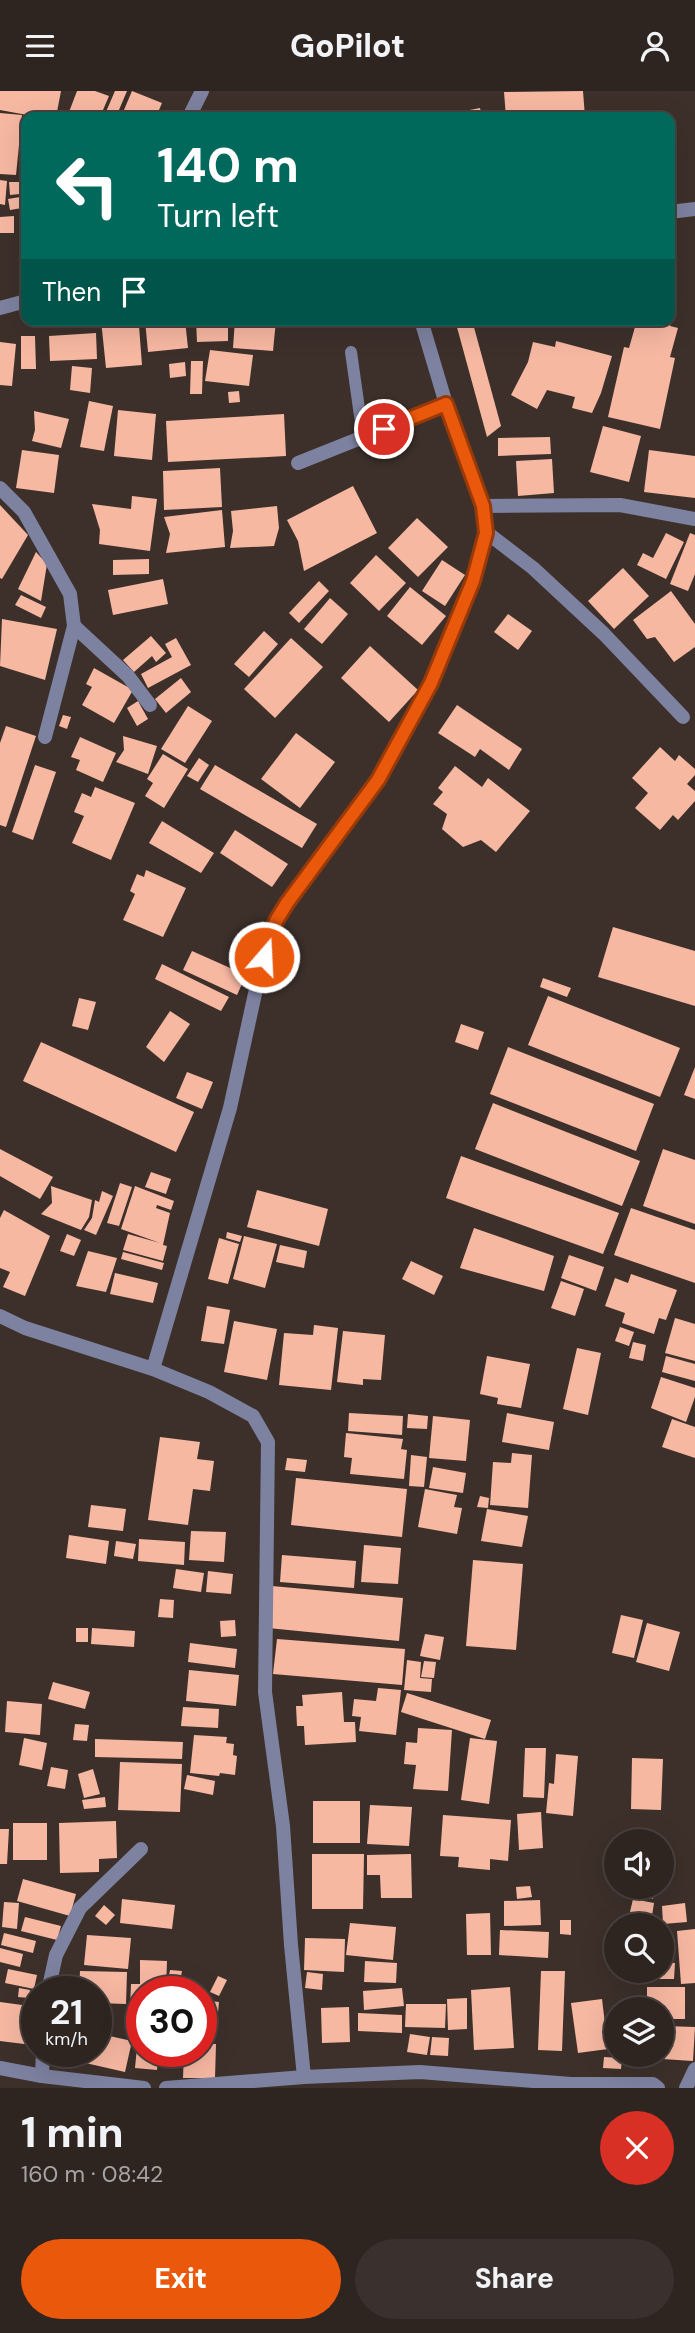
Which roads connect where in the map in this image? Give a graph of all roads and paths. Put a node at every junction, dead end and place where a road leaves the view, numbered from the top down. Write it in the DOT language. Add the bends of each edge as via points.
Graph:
graph roads {
  1 [pos="202,91"];
  2 [pos="192,112"];
  3 [pos="695,209"];
  4 [pos="675,211"];
  5 [pos="21,302"];
  6 [pos="0,308"];
  7 [pos="423,326"];
  8 [pos="351,352"];
  9 [pos="446,404"];
  10 [pos="363,437"];
  11 [pos="298,463"];
  12 [pos="0,488"];
  13 [pos="483,506"];
  14 [pos="695,519"];
  15 [pos="486,533"];
  16 [pos="74,626"];
  17 [pos="150,705"];
  18 [pos="683,717"];
  19 [pos="45,737"];
  20 [pos="0,1316"];
  21 [pos="153,1369"];
  22 [pos="141,1849"];
  23 [pos="51,1976"];
  24 [pos="42,2067"];
  25 [pos="0,2068"];
  26 [pos="695,2069"];
  27 [pos="42,2076"];
  28 [pos="304,2077"];
  29 [pos="144,2088"];
  30 [pos="166,2088"];
  31 [pos="658,2088"];
  32 [pos="686,2088"];
  1 -- 2 [label="street"];
  3 -- 4 [label="street"];
  5 -- 6 [label="street"];
  7 -- 9 [label="street"];
  8 -- 10 [label="lane"];
  9 -- 10 [label="street"];
  9 -- 13 [label="street"];
  10 -- 11 [label="street"];
  12 -- 16 [label="street" via="23,512 70,594"];
  13 -- 14 [label="street" via="620,505"];
  13 -- 15 [label="street"];
  15 -- 18 [label="street" via="584,615"];
  15 -- 21 [label="street" via="473,581 431,683 378,780 276,921 230,1108"];
  16 -- 17 [label="street" via="128,677"];
  16 -- 19 [label="street"];
  20 -- 21 [label="street"];
  21 -- 28 [label="street" via="253,1416 268,1442 265,1692 283,1826"];
  22 -- 23 [label="street" via="80,1908 56,1955"];
  24 -- 27 [label="street"];
  25 -- 27 [label="street"];
  26 -- 32 [label="street"];
  27 -- 29 [label="street"];
  28 -- 30 [label="street"];
  28 -- 31 [label="street" via="420,2072 570,2084 653,2084"];
}
